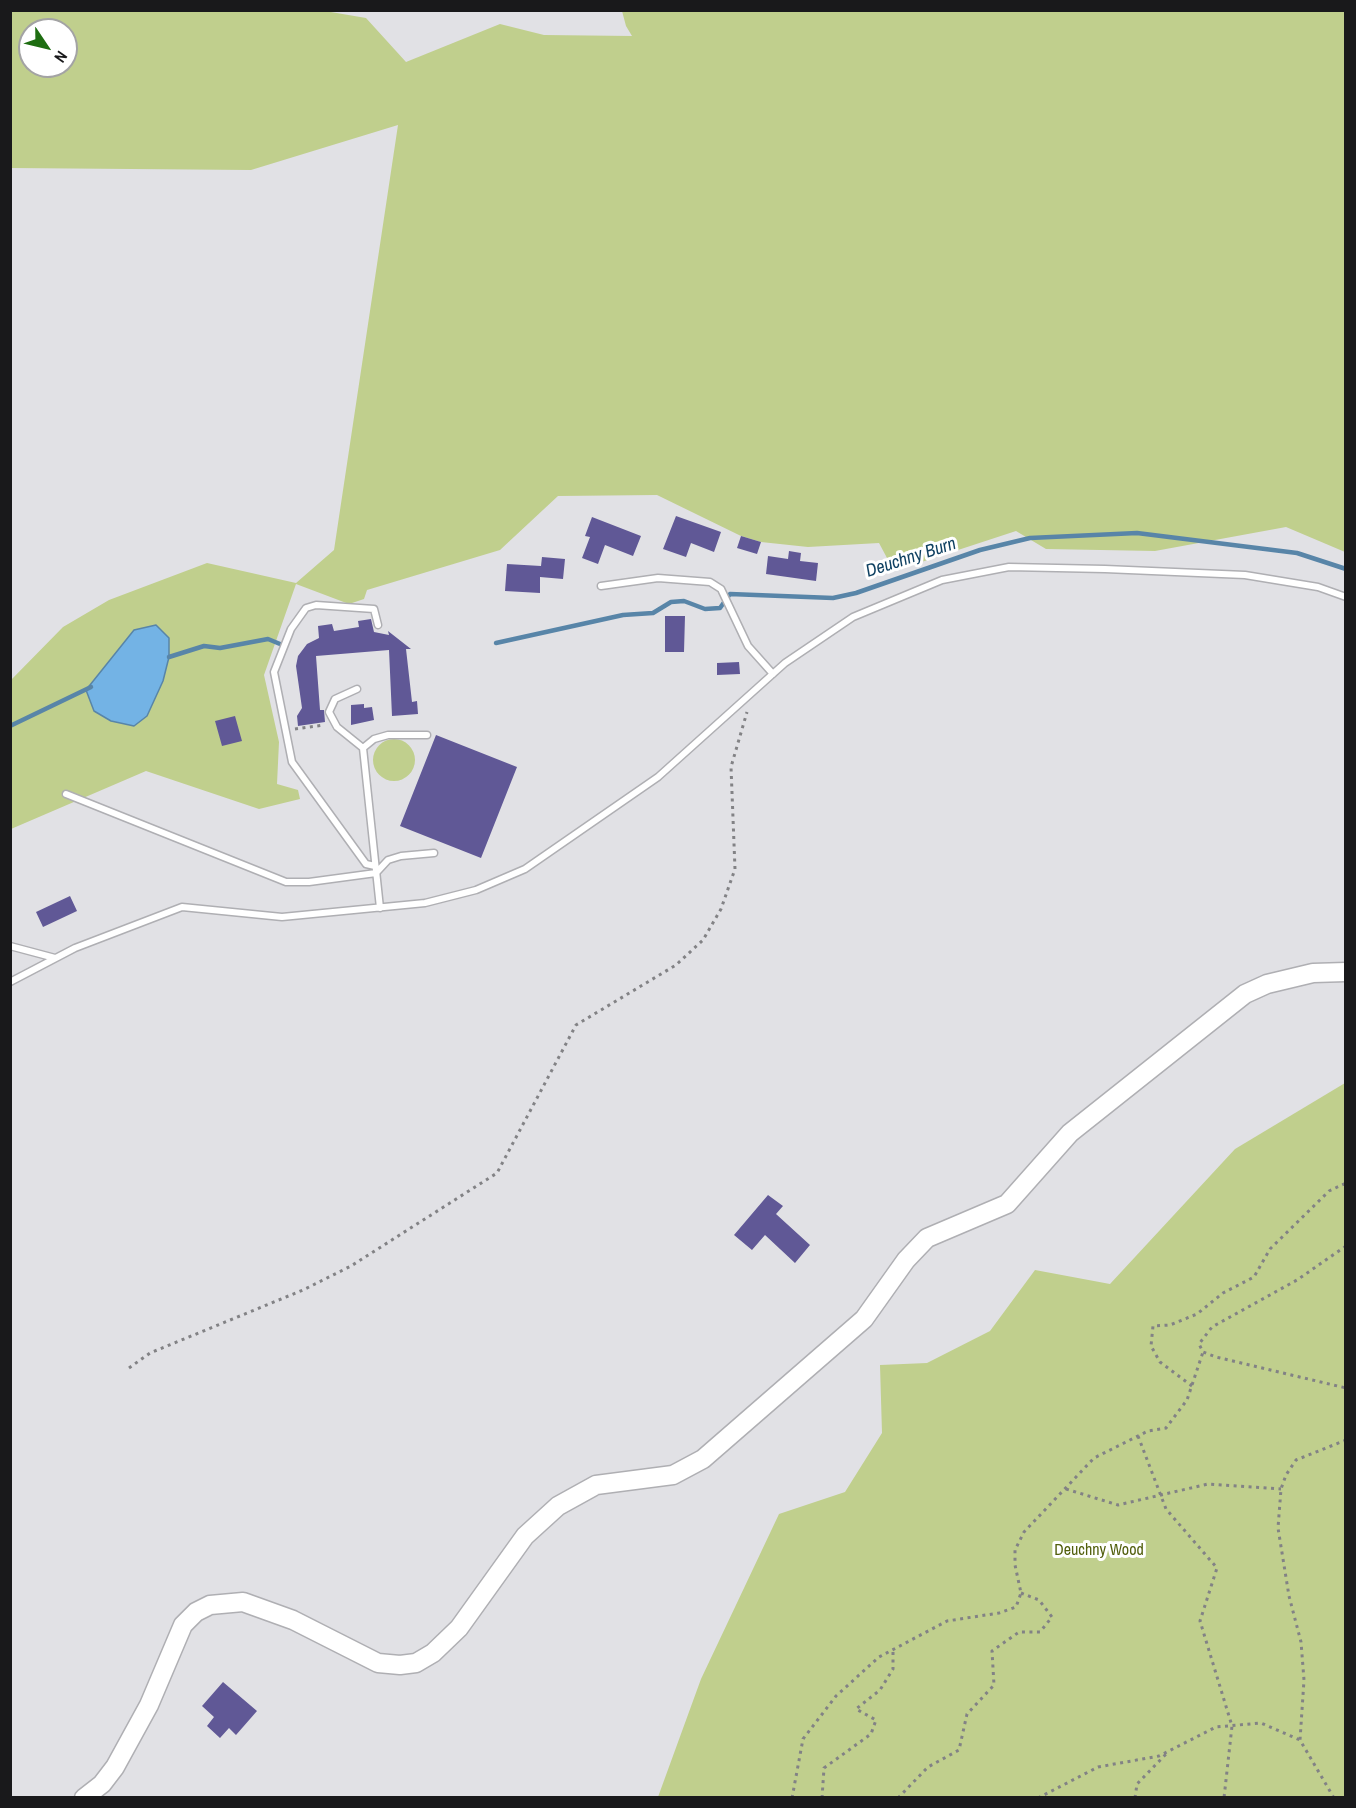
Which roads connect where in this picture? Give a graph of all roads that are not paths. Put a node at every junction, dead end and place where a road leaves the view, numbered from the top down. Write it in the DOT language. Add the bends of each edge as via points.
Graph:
graph roads {
  1 [pos="601,586"];
  2 [pos="1346,597"];
  3 [pos="378,625"];
  4 [pos="774,674"];
  5 [pos="357,689"];
  6 [pos="427,735"];
  7 [pos="363,748"];
  8 [pos="66,794"];
  9 [pos="434,853"];
  10 [pos="376,869"];
  11 [pos="380,908"];
  12 [pos="10,946"];
  13 [pos="56,958"];
  14 [pos="1346,972"];
  15 [pos="10,982"];
  16 [pos="84,1797"];
  1 -- 4 [label="lane" via="658,578 710,582 721,589 748,646"];
  2 -- 4 [label="lane" via="1318,587 1245,575 1009,567 942,580 853,617"];
  3 -- 10 [label="lane" via="375,609 316,605 306,608 291,629 274,672 292,762 366,864"];
  4 -- 11 [label="lane" via="658,777 525,869 476,890 426,903"];
  5 -- 7 [label="lane" via="335,699 329,712 337,727"];
  6 -- 7 [label="lane" via="388,735"];
  7 -- 10 [label="lane"];
  8 -- 10 [label="lane" via="286,882 309,882"];
  9 -- 10 [label="lane" via="401,856"];
  10 -- 11 [label="lane"];
  11 -- 13 [label="lane" via="282,917 182,907"];
  12 -- 13 [label="lane"];
  13 -- 15 [label="lane"];
  14 -- 16 [label="street" via="1314,973 1267,984 1245,994 1070,1132 1007,1204 927,1238 864,1318 703,1459 673,1475 596,1485 558,1506 525,1536 459,1628 433,1653 400,1665 378,1663 293,1620 243,1602 210,1605 196,1612 183,1625 149,1705 115,1767 102,1784"];
}
